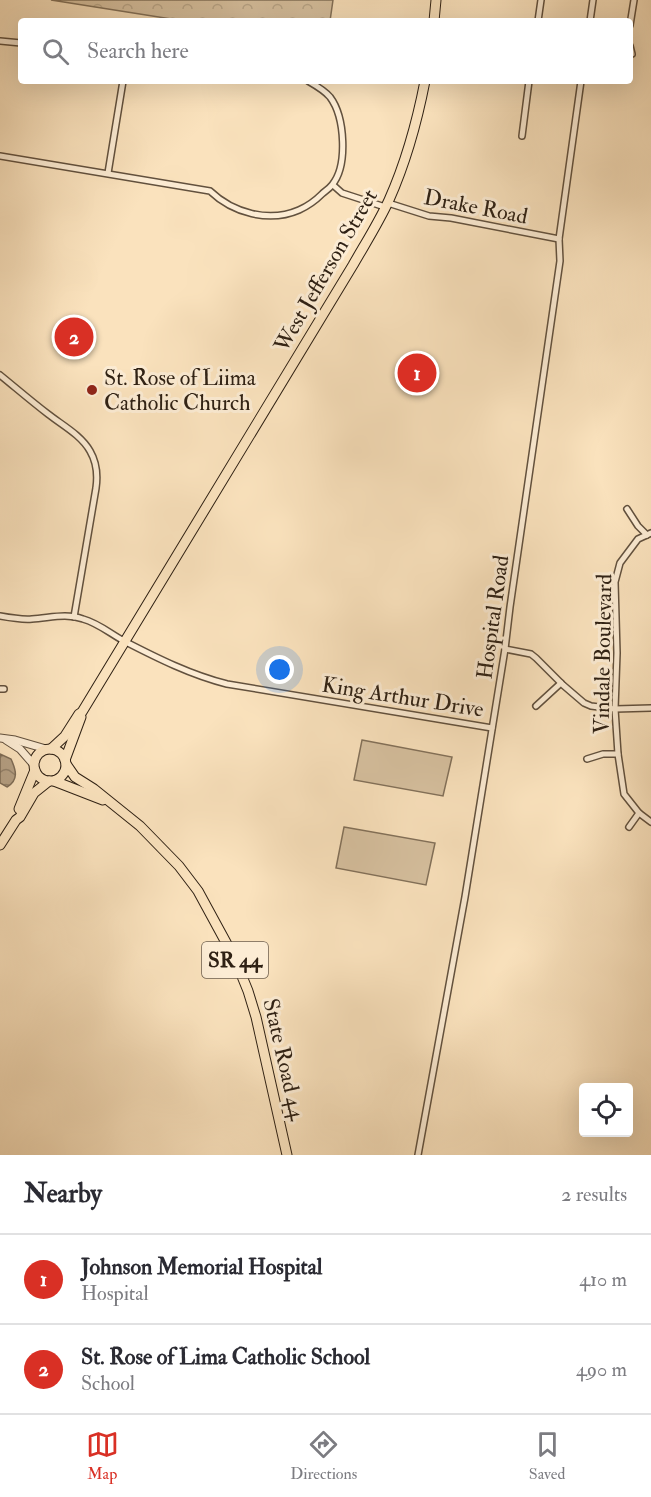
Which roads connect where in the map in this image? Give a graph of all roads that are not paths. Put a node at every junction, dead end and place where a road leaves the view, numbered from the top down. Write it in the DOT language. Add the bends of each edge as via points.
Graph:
graph roads {
  1 [pos="436,0"];
  2 [pos="541,0"];
  3 [pos="593,0"];
  4 [pos="634,0"];
  5 [pos="434,18"];
  6 [pos="538,18"];
  7 [pos="590,18"];
  8 [pos="631,18"];
  9 [pos="0,41"];
  10 [pos="18,43"];
  11 [pos="123,84"];
  12 [pos="314,84"];
  13 [pos="424,84"];
  14 [pos="530,84"];
  15 [pos="581,84"];
  16 [pos="522,136"];
  17 [pos="0,156"];
  18 [pos="108,173"];
  19 [pos="333,185"];
  20 [pos="386,205"];
  21 [pos="559,239"];
  22 [pos="0,375"];
  23 [pos="627,509"];
  24 [pos="649,534"];
  25 [pos="0,616"];
  26 [pos="74,616"];
  27 [pos="125,641"];
  28 [pos="505,649"];
  29 [pos="561,683"];
  30 [pos="536,706"];
  31 [pos="651,708"];
  32 [pos="615,709"];
  33 [pos="82,712"];
  34 [pos="492,728"];
  35 [pos="3,739"];
  36 [pos="49,749"];
  37 [pos="618,754"];
  38 [pos="587,759"];
  39 [pos="66,762"];
  40 [pos="34,767"];
  41 [pos="51,781"];
  42 [pos="111,803"];
  43 [pos="639,813"];
  44 [pos="16,820"];
  45 [pos="651,822"];
  46 [pos="628,827"];
  47 [pos="0,845"];
  48 [pos="287,1155"];
  49 [pos="418,1155"];
  1 -- 5 [label="main road"];
  2 -- 6 [label="street"];
  3 -- 7 [label="street"];
  4 -- 8 [label="street"];
  9 -- 10 [label="street"];
  11 -- 18 [label="street"];
  12 -- 19 [label="street" via="330,97 343,136 342,157"];
  13 -- 20 [label="main road, West Jefferson Street" via="403,165"];
  14 -- 16 [label="street"];
  15 -- 21 [label="street, Hospital Road"];
  17 -- 18 [label="street"];
  18 -- 19 [label="street" via="210,191 228,205 260,216 297,211"];
  19 -- 20 [label="street, Drake Road" via="342,194"];
  20 -- 21 [label="street, Drake Road"];
  20 -- 27 [label="main road, West Jefferson Street"];
  21 -- 28 [label="street, Hospital Road" via="560,261"];
  22 -- 26 [label="street" via="79,437 89,448 97,469"];
  23 -- 24 [label="street"];
  24 -- 32 [label="street, Vindale Boulevard" via="638,539 620,563 615,582"];
  25 -- 26 [label="street, King Arthur Drive"];
  26 -- 27 [label="street, King Arthur Drive"];
  27 -- 33 [label="main road, West Jefferson Street"];
  27 -- 34 [label="street, King Arthur Drive" via="188,672 227,684"];
  28 -- 29 [label="street" via="531,654"];
  28 -- 34 [label="street, Hospital Road"];
  29 -- 30 [label="street"];
  29 -- 32 [label="street" via="584,703"];
  31 -- 32 [label="street"];
  32 -- 37 [label="street, Vindale Boulevard"];
  33 -- 36 [label="main road, West Jefferson Street" via="65,736"];
  33 -- 39 [label="main road, West Jefferson Street"];
  34 -- 49 [label="street, Hospital Road"];
  35 -- 36 [label="street"];
  35 -- 40 [label="street" via="20,749"];
  36 -- 39 [label="main road" via="61,753"];
  36 -- 40 [label="main road" via="37,755"];
  37 -- 38 [label="street"];
  37 -- 43 [label="street, Vindale Boulevard" via="624,794"];
  39 -- 41 [label="main road" via="62,776"];
  39 -- 42 [label="main road, State Road 44 / SR 44" via="75,777"];
  40 -- 41 [label="main road" via="40,778"];
  40 -- 44 [label="main road"];
  41 -- 42 [label="main road, State Road 44 / SR 44"];
  41 -- 44 [label="main road" via="34,793"];
  42 -- 48 [label="main road, State Road 44 / SR 44" via="161,845 179,866 198,891 235,958 256,1017"];
  43 -- 45 [label="street"];
  43 -- 46 [label="street"];
  44 -- 47 [label="main road"];
}
